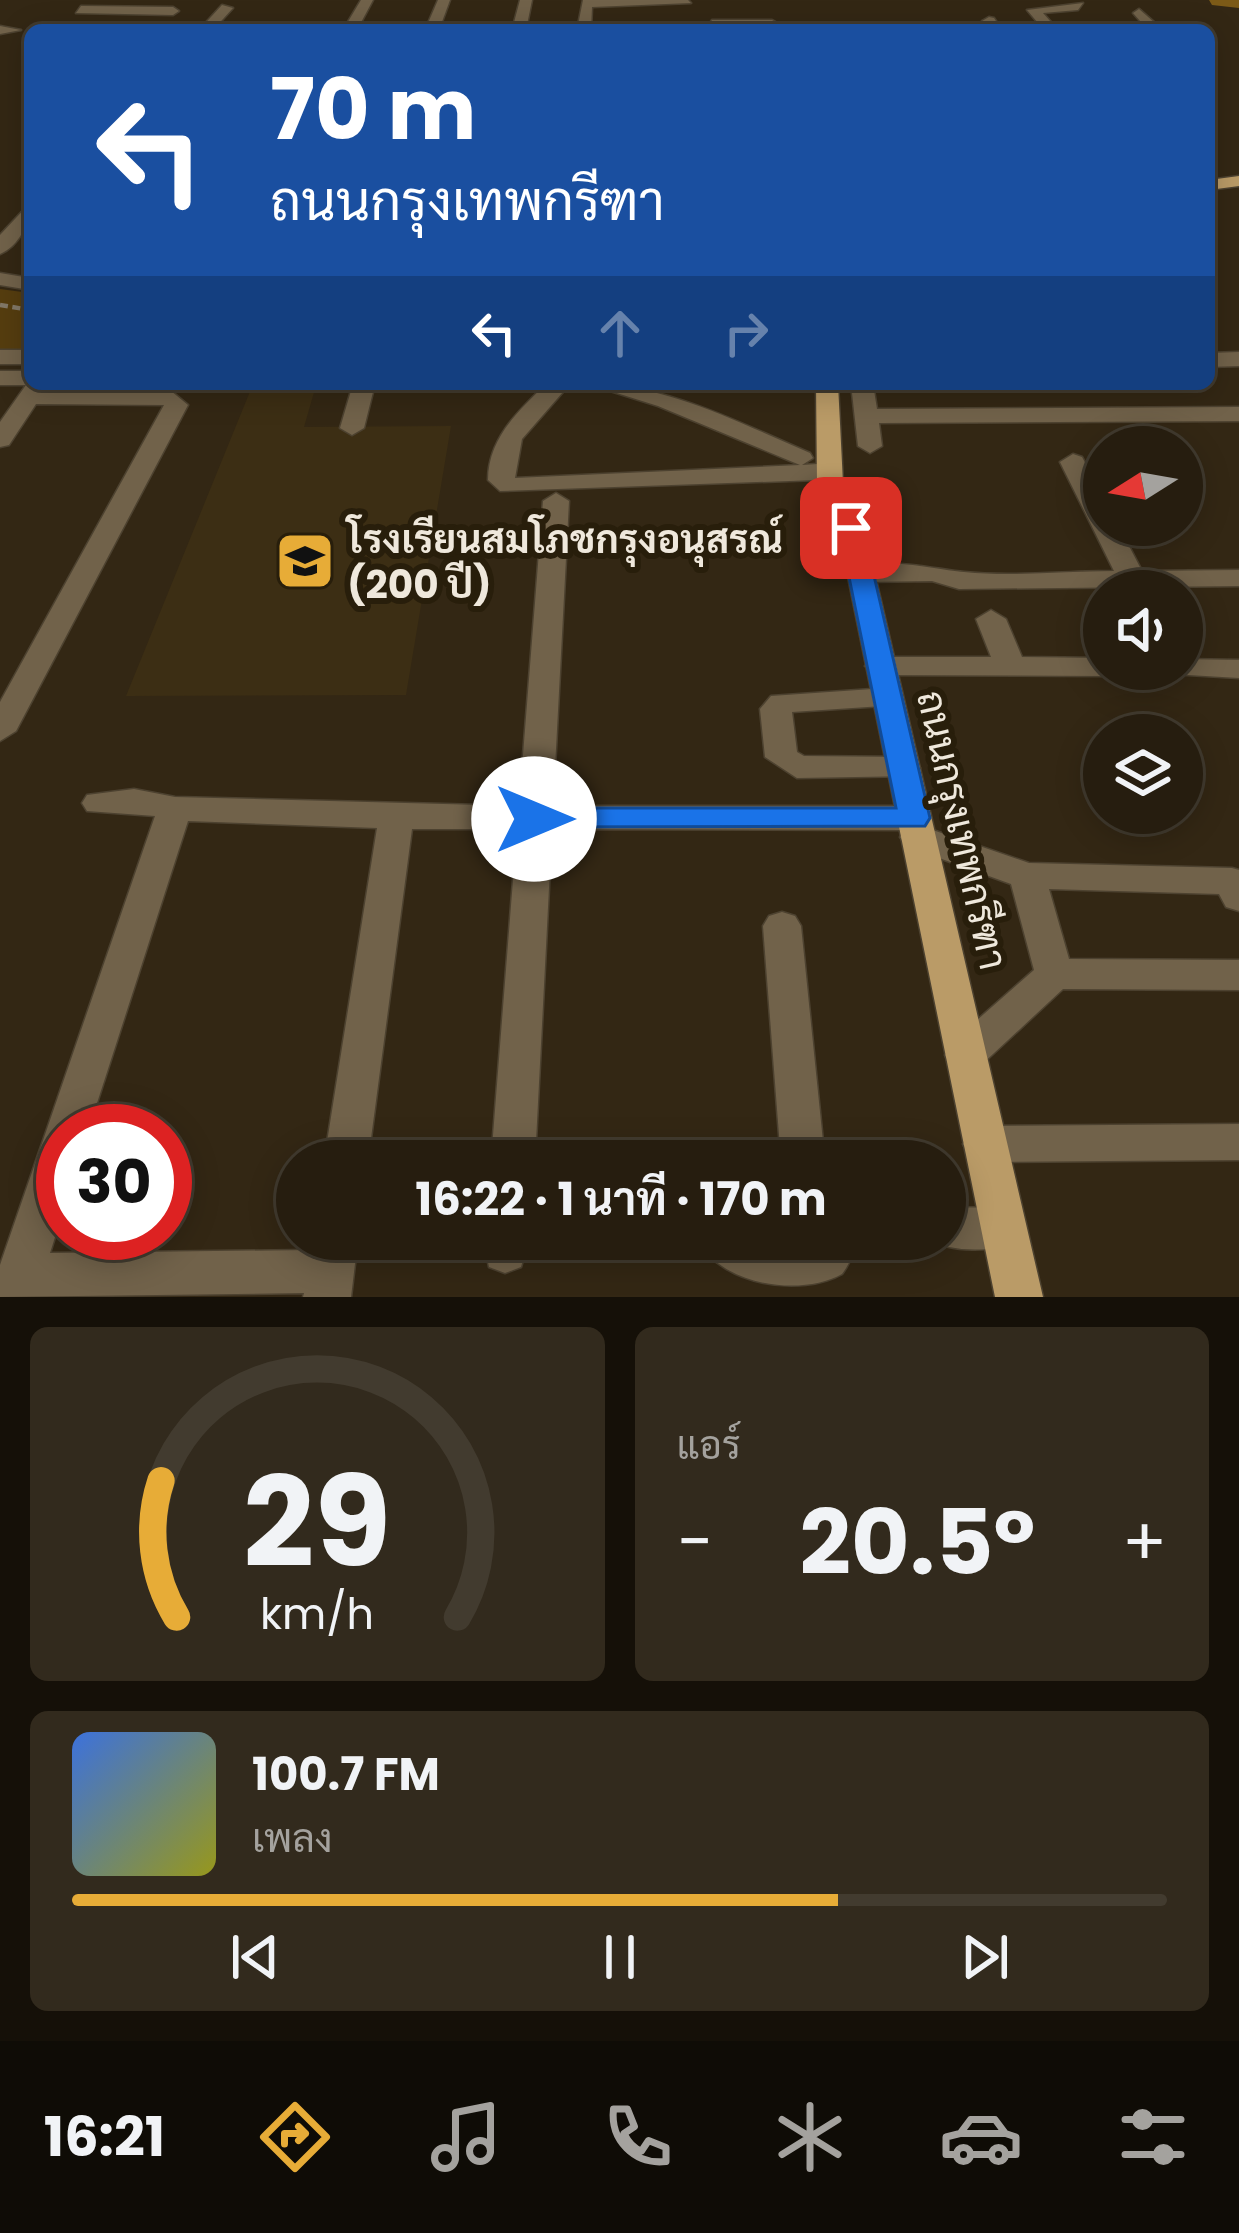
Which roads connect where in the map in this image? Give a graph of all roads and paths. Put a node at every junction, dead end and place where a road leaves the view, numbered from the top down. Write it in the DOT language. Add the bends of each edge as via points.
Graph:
graph roads {
  1 [pos="35,0"];
  2 [pos="686,3"];
  3 [pos="179,5"];
  4 [pos="1078,6"];
  5 [pos="55,7"];
  6 [pos="227,8"];
  7 [pos="81,10"];
  8 [pos="1138,13"];
  9 [pos="771,22"];
  10 [pos="212,24"];
  11 [pos="584,24"];
  12 [pos="712,24"];
  13 [pos="1046,24"];
  14 [pos="1150,24"];
  15 [pos="8,226"];
  16 [pos="0,248"];
  17 [pos="31,390"];
  18 [pos="79,390"];
  19 [pos="362,390"];
  20 [pos="553,390"];
  21 [pos="623,390"];
  22 [pos="683,390"];
  23 [pos="826,390"];
  24 [pos="863,390"];
  25 [pos="1239,414"];
  26 [pos="866,416"];
  27 [pos="352,428"];
  28 [pos="0,440"];
  29 [pos="869,446"];
  30 [pos="1073,462"];
  31 [pos="816,471"];
  32 [pos="556,501"];
  33 [pos="1239,560"];
  34 [pos="1127,570"];
  35 [pos="1083,573"];
  36 [pos="861,574"];
  37 [pos="1203,575"];
  38 [pos="1239,578"];
  39 [pos="991,619"];
  40 [pos="1010,666"];
  41 [pos="1083,668"];
  42 [pos="1203,668"];
  43 [pos="1239,669"];
  44 [pos="883,682"];
  45 [pos="0,731"];
  46 [pos="903,768"];
  47 [pos="99,803"];
  48 [pos="176,809"];
  49 [pos="396,818"];
  50 [pos="534,819"];
  51 [pos="916,828"];
  52 [pos="1028,876"];
  53 [pos="1239,898"];
  54 [pos="782,926"];
  55 [pos="1054,974"];
  56 [pos="1239,975"];
  57 [pos="965,1054"];
  58 [pos="76,1104"];
  59 [pos="349,1140"];
  60 [pos="514,1140"];
  61 [pos="801,1140"];
  62 [pos="1239,1142"];
  63 [pos="985,1144"];
  64 [pos="36,1227"];
  65 [pos="966,1227"];
  66 [pos="1004,1228"];
  67 [pos="741,1260"];
  68 [pos="823,1260"];
  69 [pos="331,1269"];
  70 [pos="17,1286"];
  71 [pos="1019,1297"];
  1 -- 5 [label="street"];
  2 -- 11 [label="street" via="586,3"];
  3 -- 7 [label="street"];
  4 -- 13 [label="street" via="1033,10"];
  6 -- 10 [label="street"];
  8 -- 14 [label="street"];
  9 -- 12 [label="street"];
  15 -- 16 [label="street"];
  17 -- 28 [label="street"];
  18 -- 45 [label="street" via="171,398 176,405"];
  19 -- 27 [label="street"];
  20 -- 31 [label="street" via="520,424 499,466 503,484"];
  21 -- 31 [label="street" via="666,401"];
  22 -- 31 [label="street" via="733,409"];
  23 -- 31 [label="main road, ถนนกรุงเทพกรีฑา"];
  24 -- 26 [label="street"];
  25 -- 26 [label="street"];
  26 -- 29 [label="street"];
  30 -- 34 [label="street"];
  31 -- 36 [label="main road, ถนนกรุงเทพกรีฑา" via="851,528"];
  32 -- 50 [label="street"];
  33 -- 34 [label="street"];
  35 -- 36 [label="street" via="959,581 934,573"];
  36 -- 44 [label="main road, ถนนกรุงเทพกรีฑา"];
  37 -- 38 [label="street"];
  39 -- 40 [label="street"];
  40 -- 41 [label="street"];
  40 -- 44 [label="street"];
  42 -- 43 [label="street"];
  44 -- 46 [label="main road, ถนนกรุงเทพกรีฑา"];
  44 -- 46 [label="street" via="782,703 781,757 797,767"];
  46 -- 51 [label="main road, ถนนกรุงเทพกรีฑา"];
  47 -- 48 [label="street"];
  48 -- 49 [label="street"];
  48 -- 58 [label="street"];
  49 -- 50 [label="street"];
  49 -- 59 [label="street"];
  50 -- 51 [label="street"];
  50 -- 60 [label="street"];
  51 -- 52 [label="street"];
  51 -- 57 [label="main road, ถนนกรุงเทพกรีฑา"];
  52 -- 53 [label="street" via="1232,881"];
  52 -- 55 [label="street"];
  54 -- 61 [label="street"];
  55 -- 56 [label="street"];
  55 -- 57 [label="street"];
  57 -- 63 [label="main road, ถนนกรุงเทพกรีฑา"];
  62 -- 63 [label="street"];
  63 -- 66 [label="main road, ถนนกรุงเทพกรีฑา"];
  64 -- 70 [label="street"];
  65 -- 66 [label="street"];
  66 -- 71 [label="main road, ถนนกรุงเทพกรีฑา"];
  67 -- 68 [label="street" via="788,1277"];
  69 -- 70 [label="street"];
}
